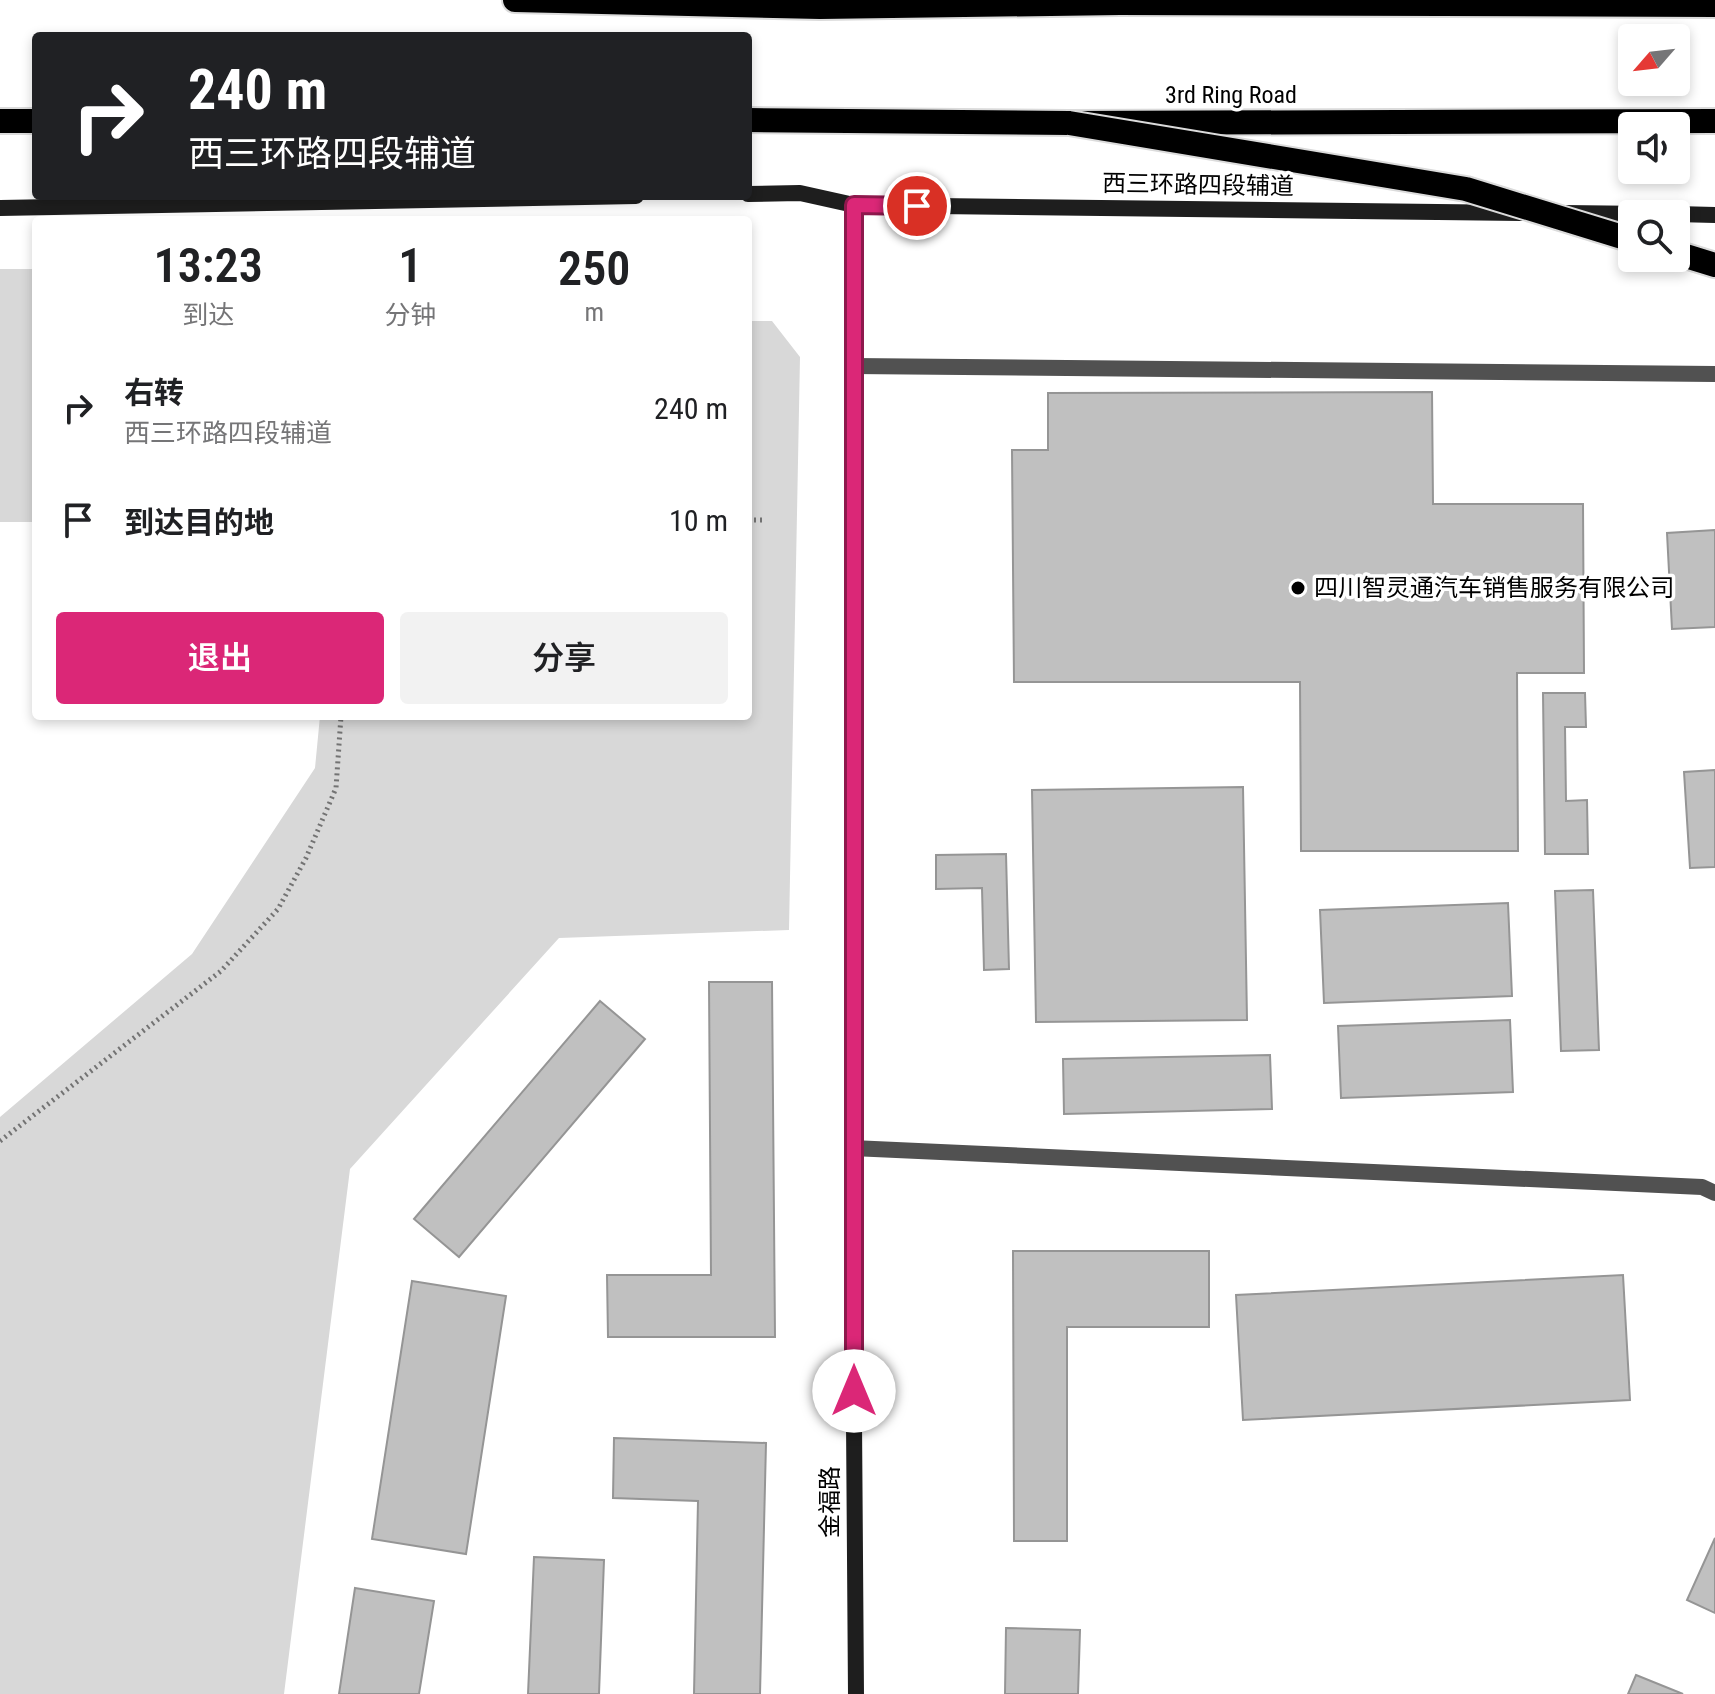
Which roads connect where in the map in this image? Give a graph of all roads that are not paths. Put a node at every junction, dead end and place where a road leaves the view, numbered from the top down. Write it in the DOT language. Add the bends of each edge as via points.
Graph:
graph roads {
  1 [pos="515,0"];
  2 [pos="1125,1"];
  3 [pos="1715,5"];
  4 [pos="752,120"];
  5 [pos="0,121"];
  6 [pos="32,121"];
  7 [pos="1715,121"];
  8 [pos="1069,123"];
  9 [pos="752,194"];
  10 [pos="424,200"];
  11 [pos="854,205"];
  12 [pos="0,208"];
  13 [pos="1618,214"];
  14 [pos="1690,214"];
  15 [pos="1715,215"];
  16 [pos="1618,236"];
  17 [pos="1690,257"];
  18 [pos="1715,265"];
  19 [pos="853,366"];
  20 [pos="1715,374"];
  21 [pos="852,1148"];
  22 [pos="1715,1193"];
  23 [pos="856,1694"];
  1 -- 2 [label="highway" via="820,7"];
  2 -- 3 [label="highway"];
  4 -- 8 [label="highway, 3rd Ring Road"];
  5 -- 6 [label="highway"];
  7 -- 8 [label="highway, 3rd Ring Road, bridge"];
  8 -- 16 [label="highway, bridge" via="1466,189"];
  9 -- 11 [label="main road, 西三环路四段辅道" via="800,193"];
  10 -- 12 [label="main road"];
  11 -- 13 [label="main road, 西三环路四段辅道"];
  11 -- 19 [label="main road, 金福路"];
  14 -- 15 [label="main road"];
  17 -- 18 [label="highway"];
  19 -- 20 [label="street"];
  19 -- 21 [label="main road, 金福路"];
  21 -- 22 [label="street" via="1702,1187"];
  21 -- 23 [label="main road, 金福路"];
}
